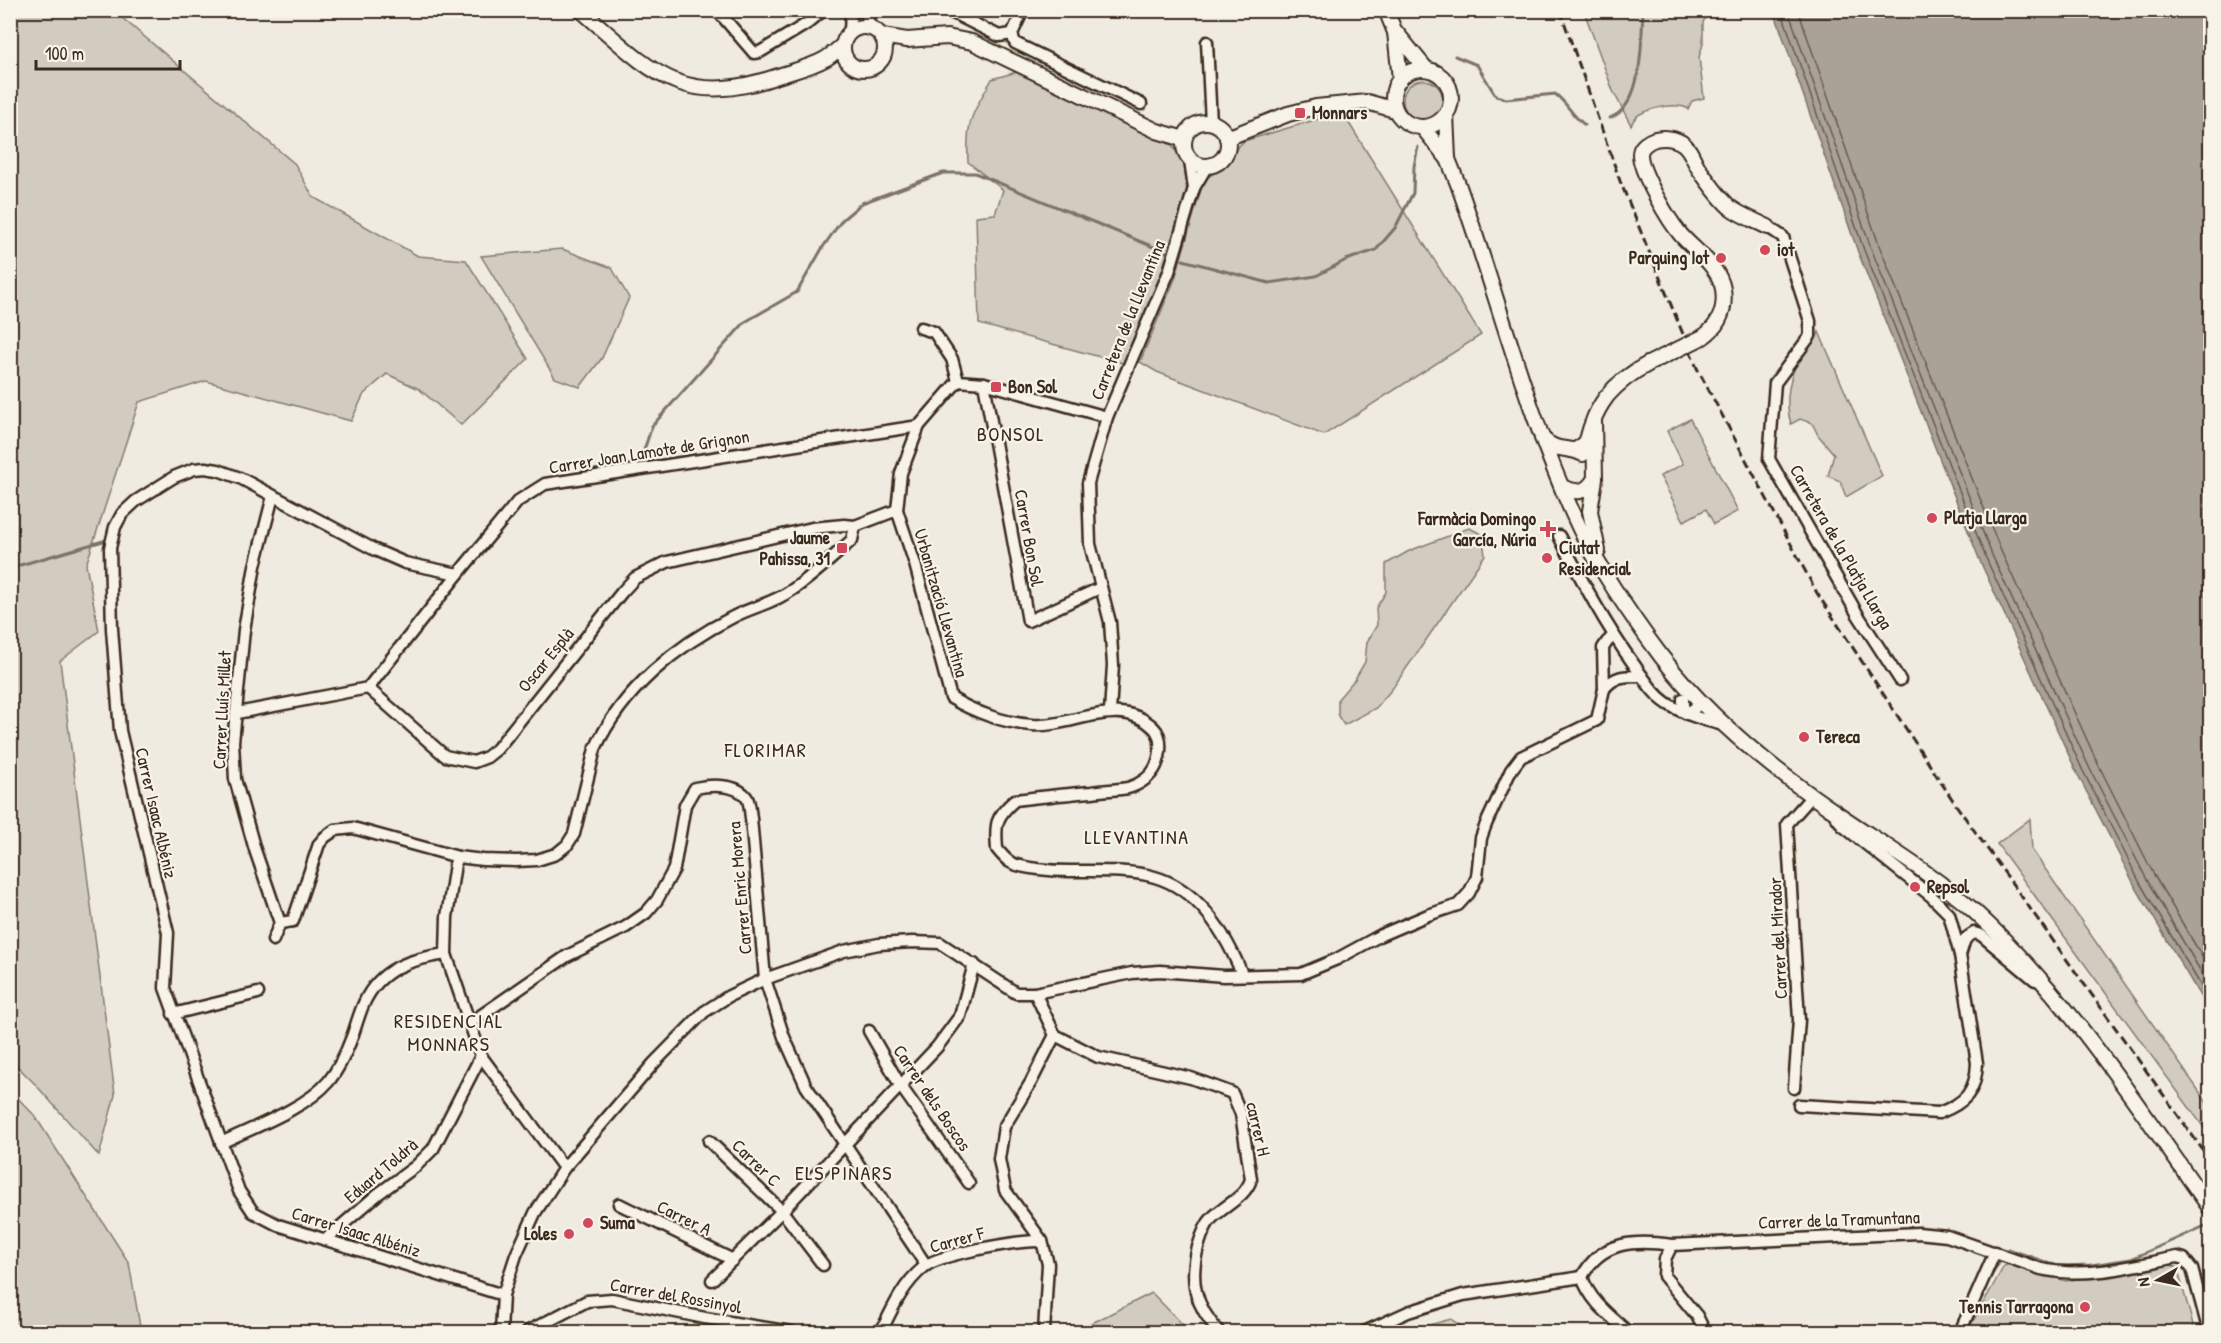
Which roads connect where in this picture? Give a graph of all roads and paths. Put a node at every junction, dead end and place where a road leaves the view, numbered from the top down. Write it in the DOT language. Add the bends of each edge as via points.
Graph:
graph roads {
  1 [pos="581,10"];
  2 [pos="823,10"];
  3 [pos="851,10"];
  4 [pos="865,10"];
  5 [pos="947,10"];
  6 [pos="1023,10"];
  7 [pos="1386,10"];
  8 [pos="721,12"];
  9 [pos="870,27"];
  10 [pos="1394,30"];
  11 [pos="850,32"];
  12 [pos="1012,34"];
  13 [pos="882,36"];
  14 [pos="907,40"];
  15 [pos="1207,42"];
  16 [pos="843,45"];
  17 [pos="884,56"];
  18 [pos="825,59"];
  19 [pos="850,64"];
  20 [pos="1426,69"];
  21 [pos="1397,85"];
  22 [pos="1366,102"];
  23 [pos="1141,104"];
  24 [pos="1395,110"];
  25 [pos="1446,115"];
  26 [pos="1211,123"];
  27 [pos="1423,128"];
  28 [pos="1227,138"];
  29 [pos="1184,140"];
  30 [pos="1448,159"];
  31 [pos="1190,160"];
  32 [pos="1207,166"];
  33 [pos="1194,188"];
  34 [pos="1768,227"];
  35 [pos="921,328"];
  36 [pos="958,381"];
  37 [pos="984,383"];
  38 [pos="1107,417"];
  39 [pos="1594,420"];
  40 [pos="920,426"];
  41 [pos="1542,438"];
  42 [pos="1575,450"];
  43 [pos="1595,479"];
  44 [pos="1562,488"];
  45 [pos="273,496"];
  46 [pos="897,510"];
  47 [pos="855,526"];
  48 [pos="1559,536"];
  49 [pos="1602,568"];
  50 [pos="458,574"];
  51 [pos="1100,588"];
  52 [pos="1613,636"];
  53 [pos="1642,676"];
  54 [pos="1900,680"];
  55 [pos="368,688"];
  56 [pos="1604,689"];
  57 [pos="1685,692"];
  58 [pos="1698,698"];
  59 [pos="1667,703"];
  60 [pos="1110,712"];
  61 [pos="237,713"];
  62 [pos="1727,726"];
  63 [pos="1812,796"];
  64 [pos="1831,809"];
  65 [pos="458,857"];
  66 [pos="280,923"];
  67 [pos="273,940"];
  68 [pos="446,954"];
  69 [pos="1959,955"];
  70 [pos="974,964"];
  71 [pos="1242,975"];
  72 [pos="765,979"];
  73 [pos="2048,988"];
  74 [pos="258,993"];
  75 [pos="1035,993"];
  76 [pos="173,1014"];
  77 [pos="470,1023"];
  78 [pos="869,1031"];
  79 [pos="1054,1035"];
  80 [pos="481,1056"];
  81 [pos="900,1085"];
  82 [pos="1794,1088"];
  83 [pos="1799,1105"];
  84 [pos="709,1141"];
  85 [pos="221,1143"];
  86 [pos="847,1144"];
  87 [pos="564,1168"];
  88 [pos="969,1183"];
  89 [pos="619,1204"];
  90 [pos="2211,1208"];
  91 [pos="782,1212"];
  92 [pos="325,1240"];
  93 [pos="1042,1241"];
  94 [pos="1672,1245"];
  95 [pos="1997,1252"];
  96 [pos="733,1260"];
  97 [pos="823,1265"];
  98 [pos="926,1265"];
  99 [pos="1582,1276"];
  100 [pos="712,1280"];
  101 [pos="503,1295"];
  102 [pos="1963,1327"];
  103 [pos="501,1332"];
  104 [pos="527,1332"];
  105 [pos="791,1332"];
  106 [pos="880,1332"];
  107 [pos="1044,1332"];
  108 [pos="1220,1332"];
  109 [pos="1364,1332"];
  110 [pos="1628,1332"];
  111 [pos="1705,1332"];
  112 [pos="2209,1332"];
  1 -- 18 [label="street" via="656,72 692,87 755,84"];
  2 -- 8 [label="street" via="799,29 754,53"];
  3 -- 11 [label="street"];
  4 -- 9 [label="street"];
  5 -- 12 [label="street" via="999,36"];
  6 -- 12 [label="street"];
  7 -- 10 [label="street"];
  9 -- 11 [label="street"];
  9 -- 13 [label="street"];
  10 -- 20 [label="street"];
  10 -- 21 [label="street"];
  11 -- 16 [label="street"];
  12 -- 23 [label="street" via="1015,43"];
  13 -- 14 [label="street"];
  13 -- 17 [label="street"];
  14 -- 17 [label="street"];
  14 -- 29 [label="street" via="947,37 972,42 1157,131"];
  15 -- 26 [label="street"];
  16 -- 18 [label="street"];
  16 -- 19 [label="street"];
  17 -- 19 [label="street" via="869,69"];
  18 -- 19 [label="street"];
  20 -- 21 [label="street" via="1408,73"];
  20 -- 25 [label="street" via="1437,73 1450,89"];
  21 -- 22 [label="street"];
  21 -- 24 [label="street"];
  22 -- 24 [label="street"];
  22 -- 28 [label="street" via="1316,106"];
  24 -- 27 [label="street" via="1411,126"];
  25 -- 27 [label="street" via="1433,126"];
  25 -- 30 [label="street"];
  26 -- 28 [label="street" via="1221,128"];
  26 -- 29 [label="street" via="1191,127"];
  27 -- 30 [label="street"];
  28 -- 32 [label="street" via="1224,157"];
  29 -- 31 [label="street"];
  30 -- 41 [label="street"];
  31 -- 32 [label="street"];
  31 -- 33 [label="street, Carretera de la Llevantina"];
  32 -- 33 [label="street, Carretera de la Llevantina"];
  33 -- 38 [label="street, Carretera de la Llevantina" via="1169,272"];
  34 -- 39 [label="street, Carretera de la Platja Llarga, bridge" via="1730,207 1682,143 1660,138 1641,147 1644,169 1663,207 1681,235 1707,261 1723,287 1723,303 1712,330 1624,380 1608,395"];
  34 -- 54 [label="street, Carretera de la Platja Llarga" via="1783,237 1810,321 1810,336 1775,383 1769,459"];
  35 -- 36 [label="street" via="934,333 952,358"];
  36 -- 37 [label="street, Carretera de la Llevantina"];
  36 -- 40 [label="street"];
  37 -- 38 [label="street, Carretera de la Llevantina"];
  37 -- 51 [label="street, Carrer Bon Sol" via="1028,621"];
  38 -- 51 [label="street" via="1088,483 1090,544"];
  39 -- 42 [label="street, Carretera de la Platja Llarga" via="1588,440"];
  39 -- 43 [label="street"];
  40 -- 46 [label="street" via="901,473"];
  40 -- 50 [label="street, Carrer Joan Lamote de Grignon" via="545,484 519,501"];
  41 -- 42 [label="street" via="1557,449"];
  41 -- 44 [label="street"];
  42 -- 43 [label="street" via="1589,458"];
  43 -- 44 [label="street" via="1581,492"];
  43 -- 49 [label="street" via="1590,511"];
  44 -- 49 [label="street"];
  45 -- 50 [label="street, Carrer Isaac Albéniz" via="405,564"];
  45 -- 61 [label="street, Carrer Lluís Millet" via="244,630"];
  45 -- 76 [label="street, Carrer Isaac Albéniz" via="218,470 194,469 156,488 122,514 110,548 120,731 168,933 165,988"];
  46 -- 47 [label="street, Oscar Esplà"];
  46 -- 60 [label="street, Urbanització Llevantina" via="951,698 969,709 1035,726"];
  47 -- 55 [label="street, Oscar Esplà" via="812,528 667,562 635,578 497,749 474,762 445,756"];
  47 -- 65 [label="street" via="852,540 790,591 700,635 646,679 608,724 595,748 574,834 567,845 556,854 537,860"];
  48 -- 52 [label="street"];
  49 -- 57 [label="street"];
  50 -- 55 [label="street, Carrer Joan Lamote de Grignon"];
  51 -- 60 [label="street" via="1110,622"];
  52 -- 53 [label="street"];
  52 -- 56 [label="street" via="1604,648"];
  53 -- 56 [label="street" via="1622,676"];
  53 -- 59 [label="street"];
  55 -- 61 [label="street"];
  56 -- 71 [label="street" via="1597,720 1521,757 1511,770 1481,838 1478,877 1458,905 1381,935 1301,974"];
  57 -- 58 [label="street"];
  57 -- 58 [label="street" via="1683,706 1688,714 1696,707"];
  57 -- 59 [label="street" via="1680,701"];
  58 -- 62 [label="street"];
  59 -- 62 [label="street" via="1691,716"];
  60 -- 71 [label="street, Urbanització Llevantina" via="1146,720 1157,732 1159,759 1152,775 1130,788 1015,800 997,823 997,849 1012,864 1055,871 1128,873 1173,884 1220,927"];
  61 -- 66 [label="street, Carrer Lluís Millet" via="233,742 235,779"];
  62 -- 63 [label="street"];
  63 -- 64 [label="street"];
  63 -- 82 [label="street, Carrer del Mirador" via="1787,824 1799,1020"];
  64 -- 69 [label="street" via="1843,826 1949,914"];
  64 -- 73 [label="street" via="1938,881 1975,912"];
  65 -- 66 [label="street" via="353,828 334,831 319,844 293,921"];
  65 -- 68 [label="street" via="447,917"];
  66 -- 67 [label="street"];
  68 -- 77 [label="street"];
  68 -- 85 [label="street" via="416,959 387,972 364,1003 345,1055 328,1081 297,1105"];
  69 -- 73 [label="street" via="1965,939 1974,933 1981,935"];
  69 -- 83 [label="street" via="1977,1063 1970,1094 1957,1106 1939,1113"];
  70 -- 72 [label="street" via="940,943 879,944 844,951"];
  70 -- 75 [label="street" via="1016,993"];
  70 -- 81 [label="street" via="960,1016"];
  71 -- 75 [label="street" via="1132,973"];
  72 -- 77 [label="street, Carrer Enric Morera" via="747,798 731,788 710,785 695,788 689,796 674,869 645,913 626,927 567,956"];
  72 -- 86 [label="street" via="784,1037 806,1086"];
  72 -- 87 [label="street" via="704,1012 654,1063"];
  73 -- 90 [label="street" via="2086,1034"];
  74 -- 76 [label="street"];
  75 -- 79 [label="street"];
  76 -- 85 [label="street, Carrer Isaac Albéniz"];
  77 -- 80 [label="street"];
  78 -- 81 [label="street, Carrer dels Boscos"];
  79 -- 93 [label="street" via="1004,1127 999,1159 1005,1190"];
  79 -- 108 [label="street, carrer H" via="1098,1056 1191,1078 1232,1093 1241,1114 1251,1179 1242,1195 1210,1220 1193,1268 1201,1307"];
  80 -- 87 [label="street"];
  80 -- 92 [label="street, Eduard Toldrà" via="433,1149"];
  81 -- 86 [label="street"];
  81 -- 88 [label="street, Carrer dels Boscos"];
  84 -- 91 [label="street, Carrer C"];
  85 -- 92 [label="street, Carrer Isaac Albéniz" via="239,1191 253,1212 278,1225"];
  86 -- 91 [label="street"];
  86 -- 98 [label="street"];
  87 -- 101 [label="street" via="525,1233"];
  89 -- 96 [label="street, Carrer A"];
  91 -- 96 [label="street"];
  91 -- 97 [label="street, Carrer C"];
  92 -- 101 [label="street, Carrer Isaac Albéniz"];
  93 -- 98 [label="street, Carrer F" via="966,1252"];
  93 -- 107 [label="street" via="1048,1264"];
  94 -- 95 [label="street, Carrer de la Tramuntana" via="1918,1233 1947,1236"];
  94 -- 99 [label="street, Carrer de la Tramuntana" via="1645,1241 1614,1247 1594,1260"];
  94 -- 111 [label="street" via="1665,1259 1664,1276"];
  95 -- 102 [label="street"];
  95 -- 112 [label="street, Carrer de la Tramuntana" via="2041,1269 2080,1273 2184,1259 2192,1269"];
  96 -- 100 [label="street"];
  98 -- 106 [label="street, Carrer F" via="900,1294"];
  99 -- 109 [label="street" via="1453,1298 1407,1312"];
  99 -- 110 [label="street" via="1595,1302"];
  101 -- 103 [label="street"];
  104 -- 105 [label="street, Carrer del Rossinyol" via="587,1301 612,1299"];
}
